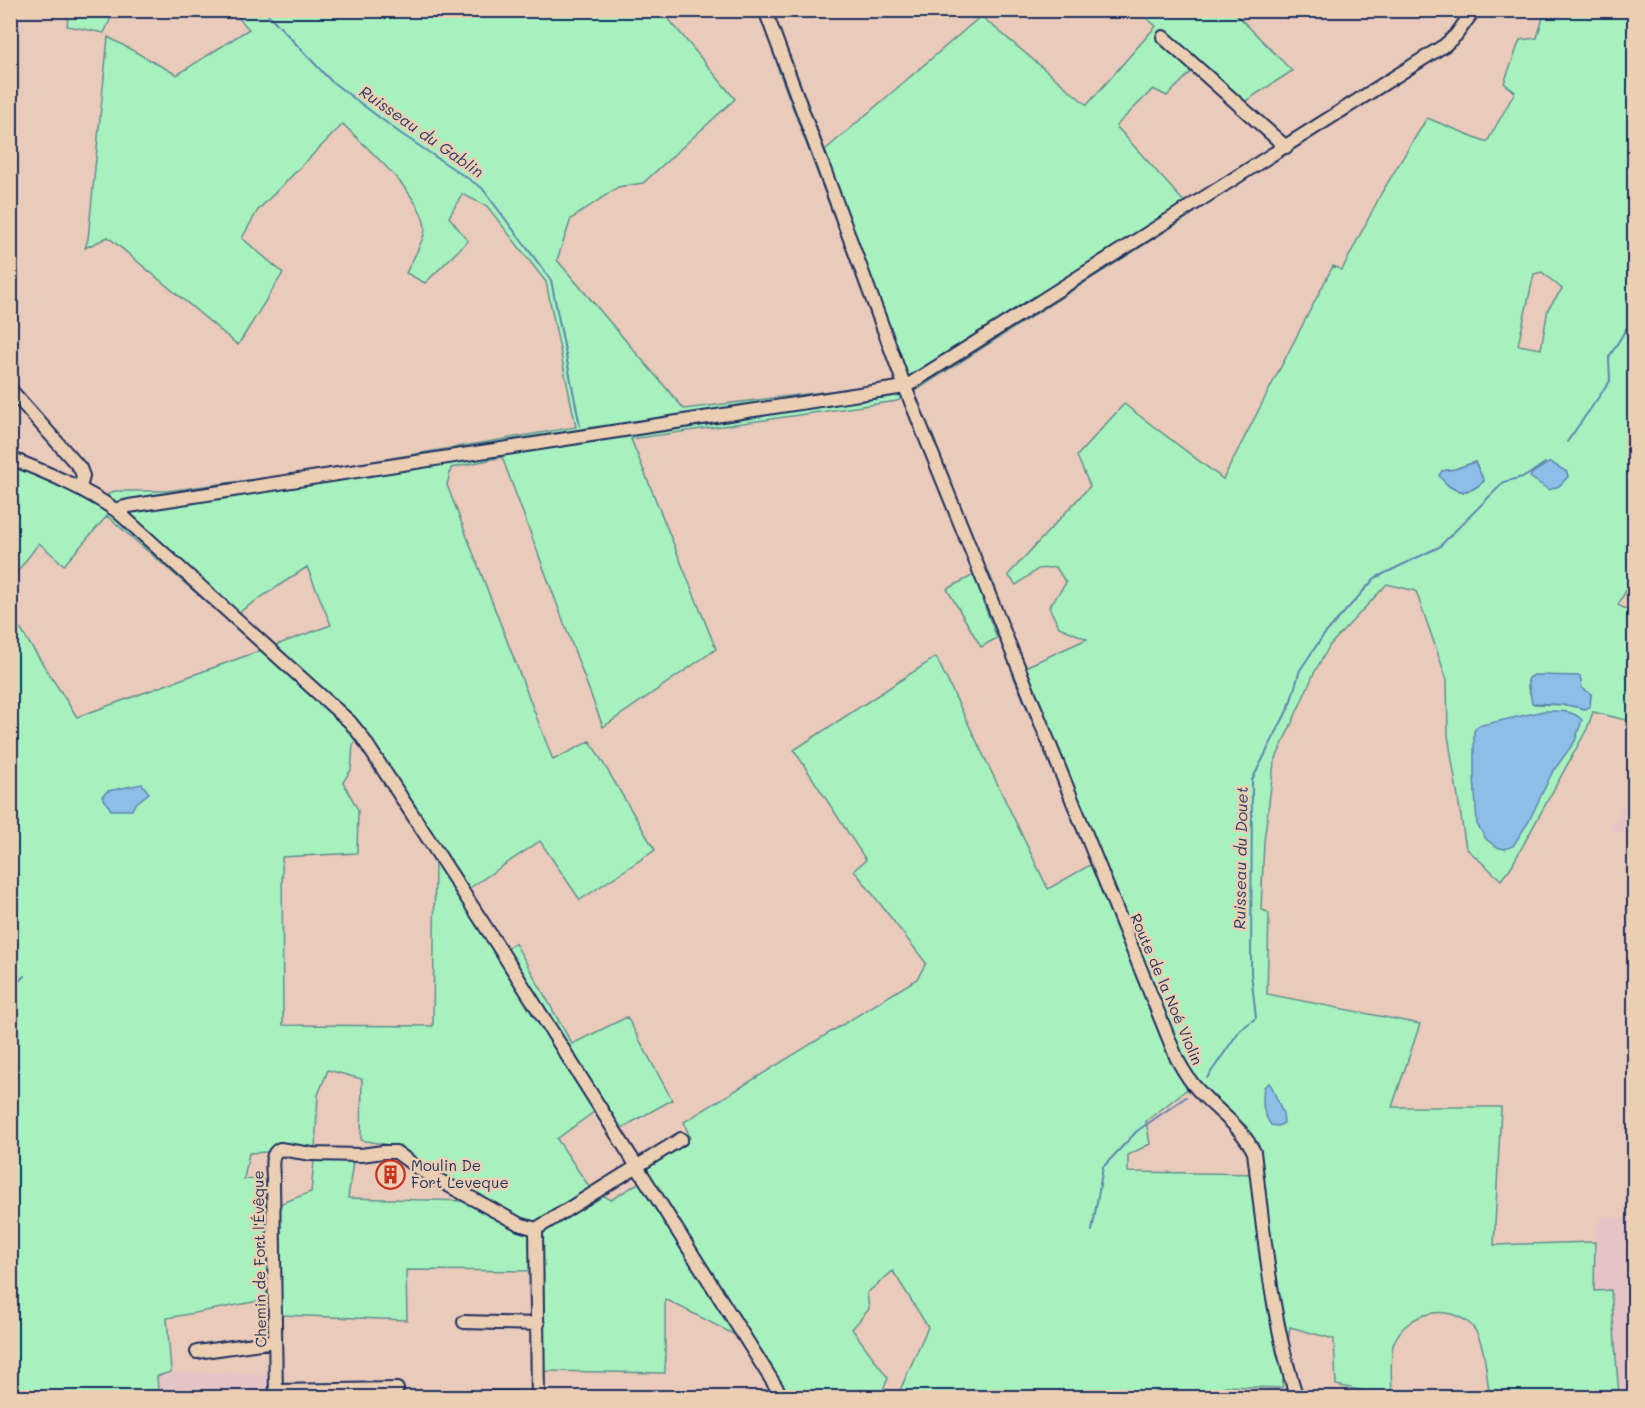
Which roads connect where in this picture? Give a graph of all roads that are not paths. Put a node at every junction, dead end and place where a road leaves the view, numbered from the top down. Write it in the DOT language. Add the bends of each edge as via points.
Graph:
graph roads {
  1 [pos="765,10"];
  2 [pos="1474,10"];
  3 [pos="1163,37"];
  4 [pos="1286,147"];
  5 [pos="905,387"];
  6 [pos="10,389"];
  7 [pos="10,458"];
  8 [pos="80,488"];
  9 [pos="117,511"];
  10 [pos="681,1139"];
  11 [pos="637,1166"];
  12 [pos="536,1229"];
  13 [pos="464,1322"];
  14 [pos="538,1324"];
  15 [pos="275,1341"];
  16 [pos="197,1352"];
  17 [pos="397,1389"];
  18 [pos="276,1394"];
  19 [pos="490,1398"];
  20 [pos="514,1398"];
  21 [pos="538,1398"];
  22 [pos="783,1398"];
  23 [pos="1297,1398"];
  1 -- 5 [label="street, Route de la Noé Violin"];
  2 -- 4 [label="street" via="1456,35"];
  3 -- 4 [label="street"];
  4 -- 5 [label="street"];
  5 -- 9 [label="street" via="129,506"];
  5 -- 23 [label="street, Route de la Noé Violin" via="1177,1059 1197,1090 1236,1125 1254,1152 1277,1318"];
  6 -- 8 [label="street" via="80,468"];
  7 -- 8 [label="street"];
  8 -- 9 [label="street"];
  9 -- 11 [label="street" via="362,737"];
  10 -- 11 [label="street"];
  11 -- 12 [label="street"];
  11 -- 22 [label="street"];
  12 -- 14 [label="street"];
  12 -- 15 [label="street, Chemin de Fort l'Évêque" via="519,1224 422,1171 396,1152 351,1155 275,1151"];
  13 -- 14 [label="street"];
  14 -- 21 [label="street"];
  15 -- 16 [label="street"];
  15 -- 18 [label="street, Chemin de Fort l'Évêque"];
  17 -- 18 [label="street"];
  19 -- 20 [label="street"];
}
